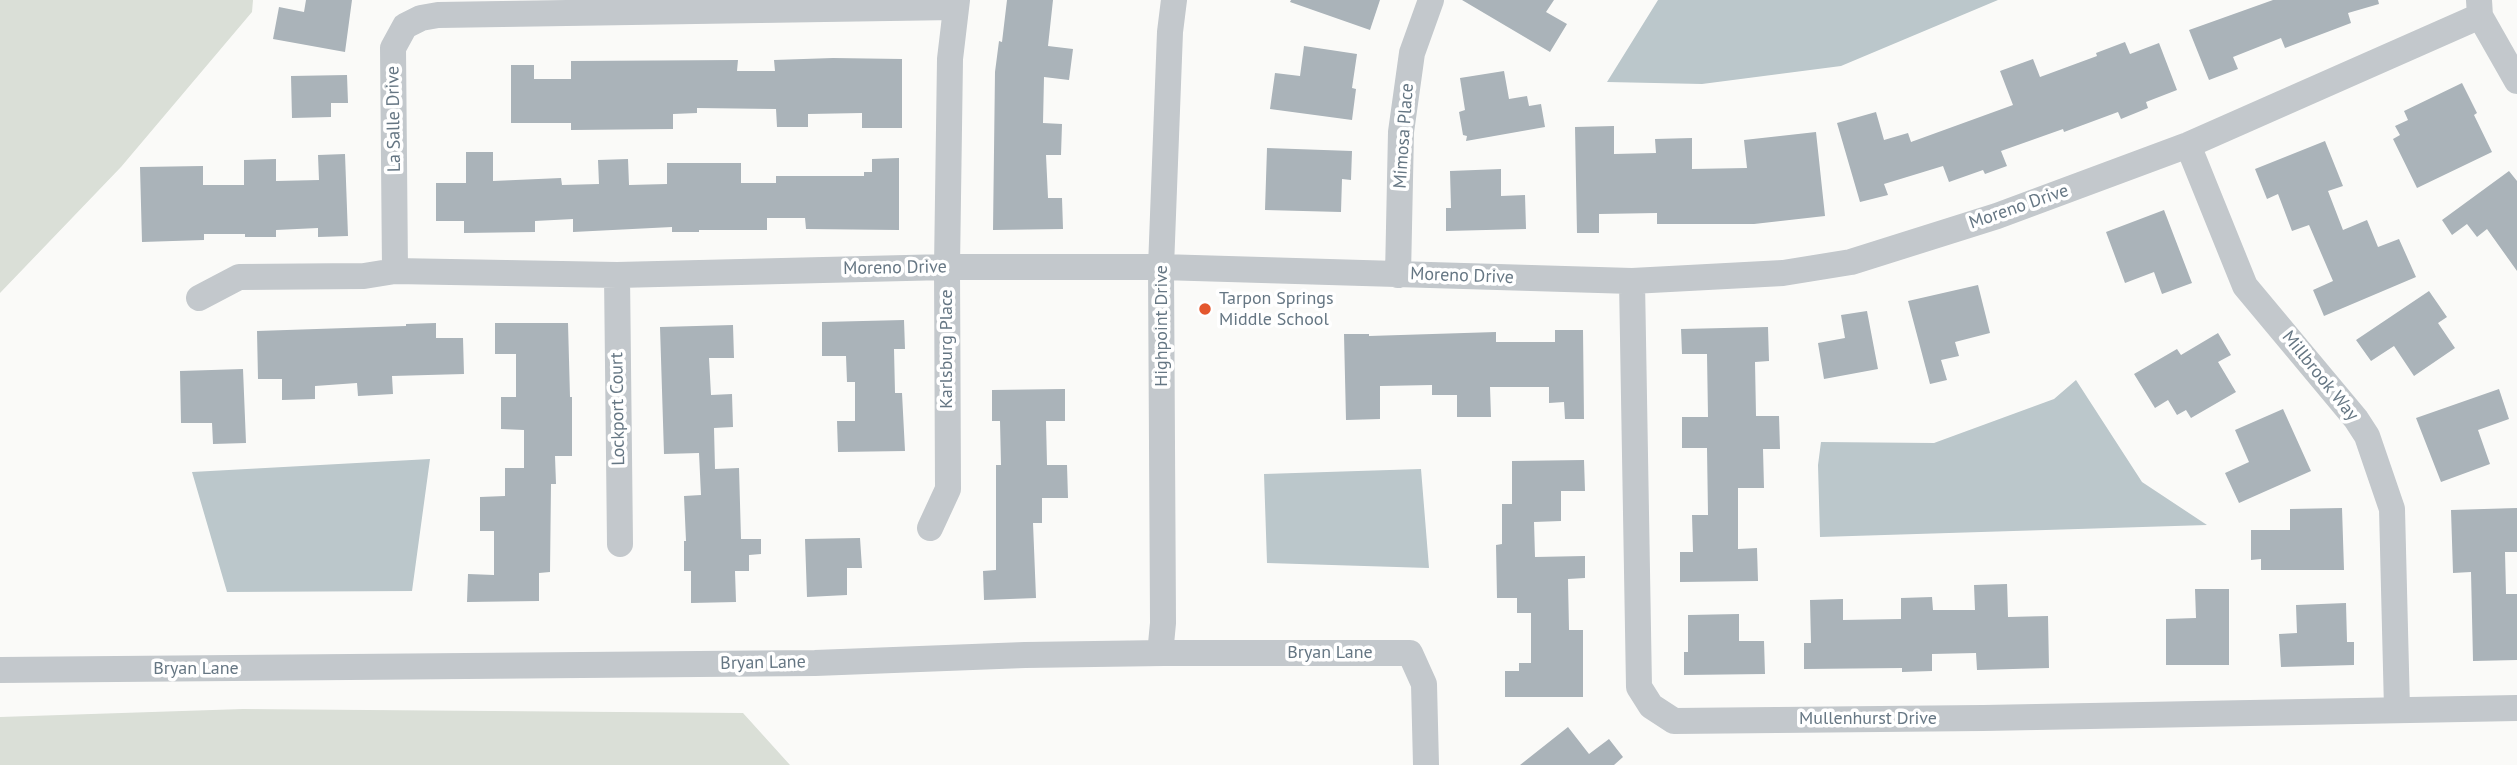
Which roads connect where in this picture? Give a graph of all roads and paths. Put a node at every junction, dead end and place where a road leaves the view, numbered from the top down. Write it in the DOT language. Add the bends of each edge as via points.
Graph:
graph roads {
  1 [pos="1174,0"];
  2 [pos="1431,0"];
  3 [pos="955,4"];
  4 [pos="2480,8"];
  5 [pos="2517,80"];
  6 [pos="2188,145"];
  7 [pos="947,267"];
  8 [pos="1161,267"];
  9 [pos="396,271"];
  10 [pos="617,275"];
  11 [pos="1398,275"];
  12 [pos="1632,281"];
  13 [pos="199,298"];
  14 [pos="930,528"];
  15 [pos="620,544"];
  16 [pos="1164,653"];
  17 [pos="0,670"];
  18 [pos="2517,708"];
  19 [pos="2397,709"];
  20 [pos="1426,765"];
  1 -- 8 [label="street, Highpoint Drive"];
  2 -- 11 [label="street, Mimosa Place" via="1412,53 1401,132"];
  3 -- 7 [label="street, Karlsburg Place"];
  3 -- 9 [label="street, La Salle Drive" via="421,18 405,26 393,48"];
  4 -- 5 [label="street"];
  4 -- 6 [label="street, Moreno Drive"];
  6 -- 12 [label="street, Moreno Drive" via="1997,216 1851,262 1783,272"];
  6 -- 19 [label="street, Millbrook Way" via="2245,286 2367,436 2392,509"];
  7 -- 8 [label="street, Moreno Drive"];
  7 -- 10 [label="street, Moreno Drive"];
  7 -- 14 [label="street, Karlsburg Place" via="947,489"];
  8 -- 11 [label="street, Moreno Drive"];
  8 -- 16 [label="street, Highpoint Drive"];
  9 -- 10 [label="street, Moreno Drive"];
  9 -- 13 [label="street" via="364,276 239,277"];
  10 -- 15 [label="street, Lockport Court"];
  11 -- 12 [label="street, Moreno Drive"];
  12 -- 19 [label="street, Mullenhurst Drive" via="1639,687 1651,706 1674,721"];
  16 -- 17 [label="street, Bryan Lane" via="815,663"];
  16 -- 20 [label="street, Bryan Lane" via="1410,653 1424,684"];
  18 -- 19 [label="street, Mullenhurst Drive"];
}
